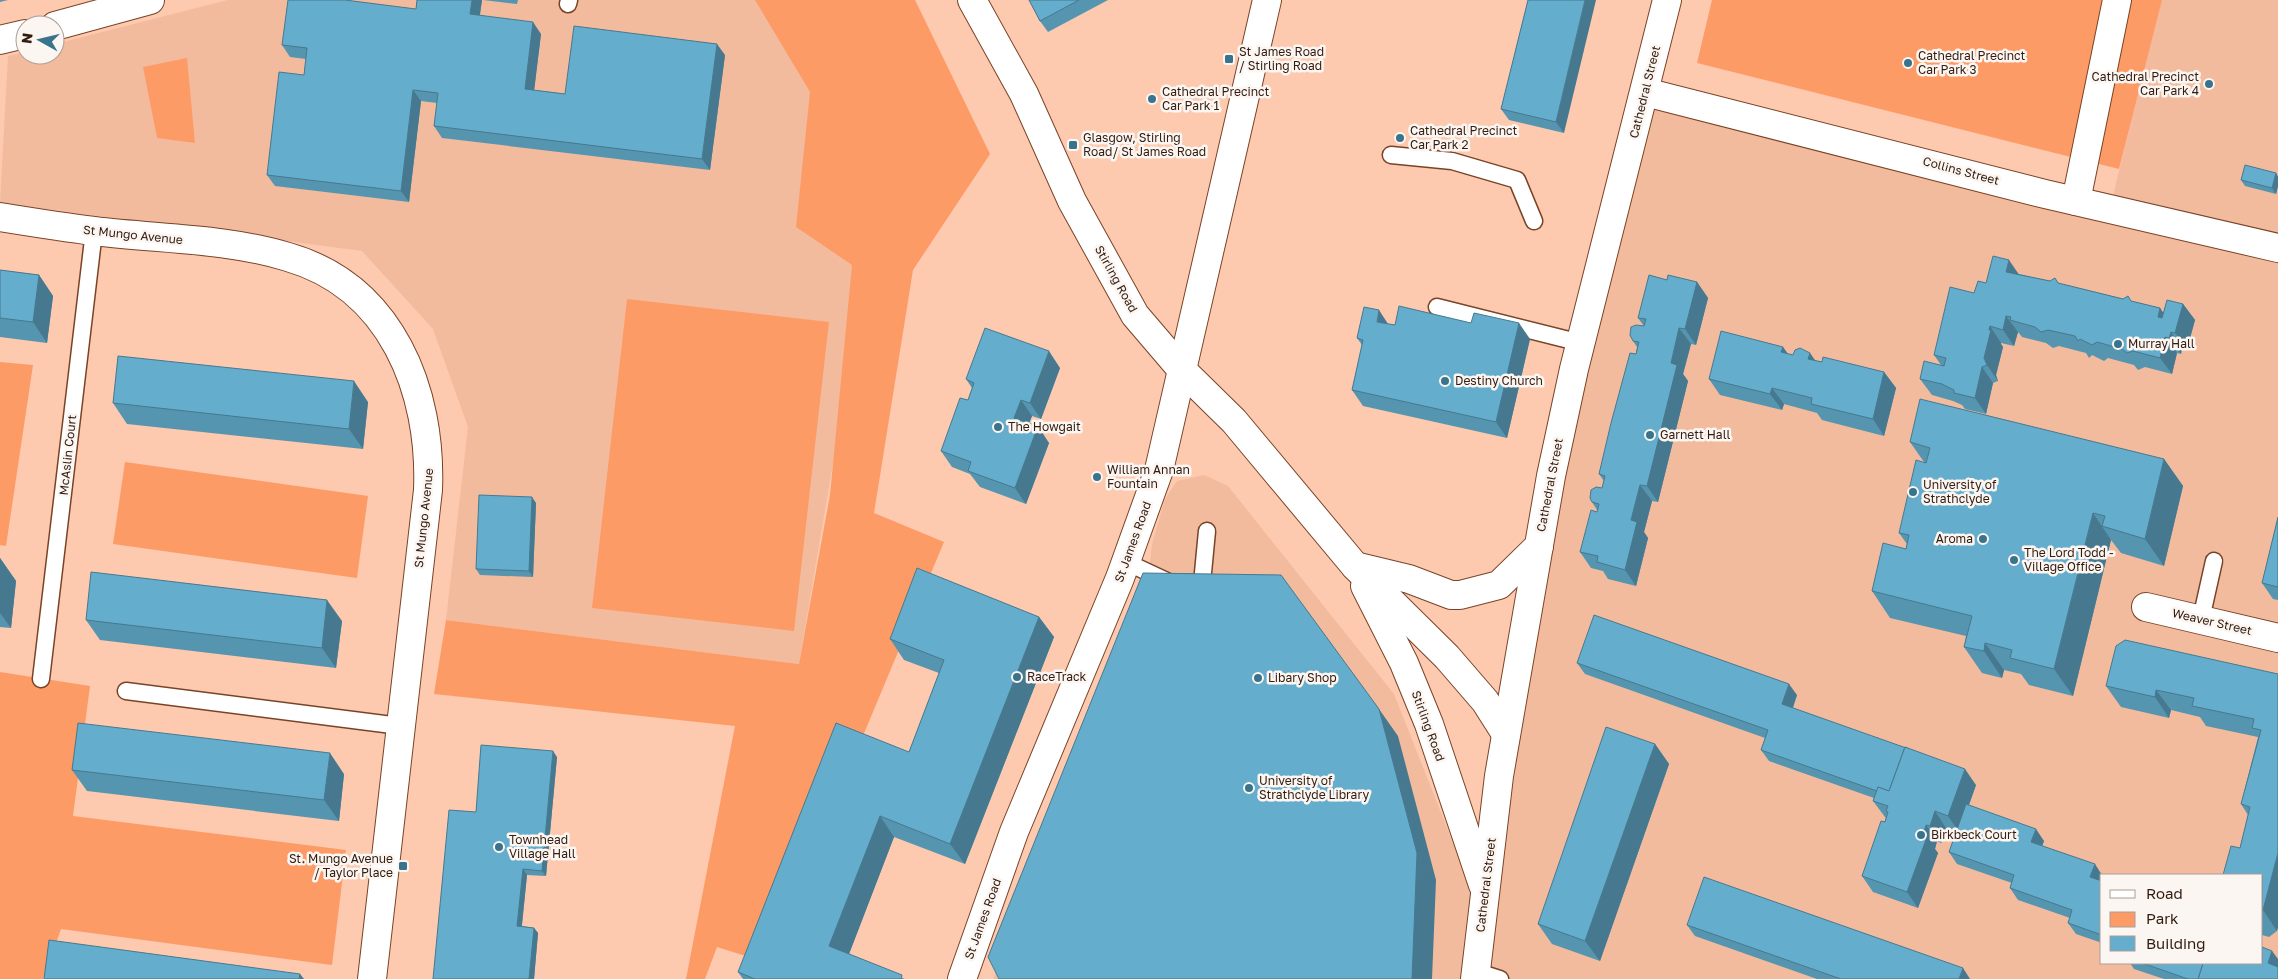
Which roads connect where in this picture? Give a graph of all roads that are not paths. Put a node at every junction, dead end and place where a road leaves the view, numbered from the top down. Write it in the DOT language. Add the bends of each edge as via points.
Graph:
graph roads {
  1 [pos="150,0"];
  2 [pos="972,0"];
  3 [pos="1267,0"];
  4 [pos="1667,0"];
  5 [pos="2117,0"];
  6 [pos="65,23"];
  7 [pos="15,36"];
  8 [pos="0,40"];
  9 [pos="1645,92"];
  10 [pos="1391,155"];
  11 [pos="2076,201"];
  12 [pos="0,217"];
  13 [pos="1534,221"];
  14 [pos="94,231"];
  15 [pos="2278,248"];
  16 [pos="1437,307"];
  17 [pos="1581,343"];
  18 [pos="1182,370"];
  19 [pos="1207,531"];
  20 [pos="1539,546"];
  21 [pos="2214,561"];
  22 [pos="1126,562"];
  23 [pos="1355,566"];
  24 [pos="2146,607"];
  25 [pos="2201,619"];
  26 [pos="2278,638"];
  27 [pos="41,679"];
  28 [pos="126,691"];
  29 [pos="400,726"];
  30 [pos="1506,734"];
  31 [pos="1486,894"];
  32 [pos="1483,976"];
  33 [pos="372,979"];
  34 [pos="962,979"];
  1 -- 6 [label="street"];
  2 -- 18 [label="street, Stirling Road" via="1024,94 1072,201 1135,315"];
  3 -- 18 [label="street, St James Road"];
  4 -- 9 [label="street, Cathedral Street"];
  5 -- 11 [label="street"];
  7 -- 8 [label="street"];
  9 -- 11 [label="street, Collins Street"];
  9 -- 17 [label="street, Cathedral Street"];
  10 -- 13 [label="lane" via="1452,161 1517,180"];
  11 -- 15 [label="street, Collins Street"];
  12 -- 14 [label="street, St Mungo Avenue"];
  14 -- 27 [label="lane, McAslin Court"];
  14 -- 29 [label="street, St Mungo Avenue" via="253,249 290,257 348,286 378,316 394,338 412,375 423,410 430,456"];
  16 -- 17 [label="lane"];
  17 -- 20 [label="street, Cathedral Street"];
  18 -- 22 [label="street, St James Road" via="1159,470"];
  18 -- 23 [label="street, Stirling Road" via="1234,421"];
  19 -- 22 [label="lane" via="1202,583 1171,583"];
  20 -- 23 [label="street" via="1499,585 1460,595"];
  20 -- 30 [label="street, Cathedral Street"];
  21 -- 25 [label="lane"];
  22 -- 34 [label="street, St James Road" via="1014,832"];
  23 -- 30 [label="street, Stirling Road" via="1447,657 1485,702"];
  23 -- 31 [label="street, Stirling Road" via="1404,663 1429,724"];
  24 -- 25 [label="street, Weaver Street"];
  25 -- 26 [label="street, Weaver Street"];
  28 -- 29 [label="lane"];
  29 -- 33 [label="street, St Mungo Avenue"];
  30 -- 31 [label="street, Cathedral Street"];
  31 -- 32 [label="street, Cathedral Street"];
}
